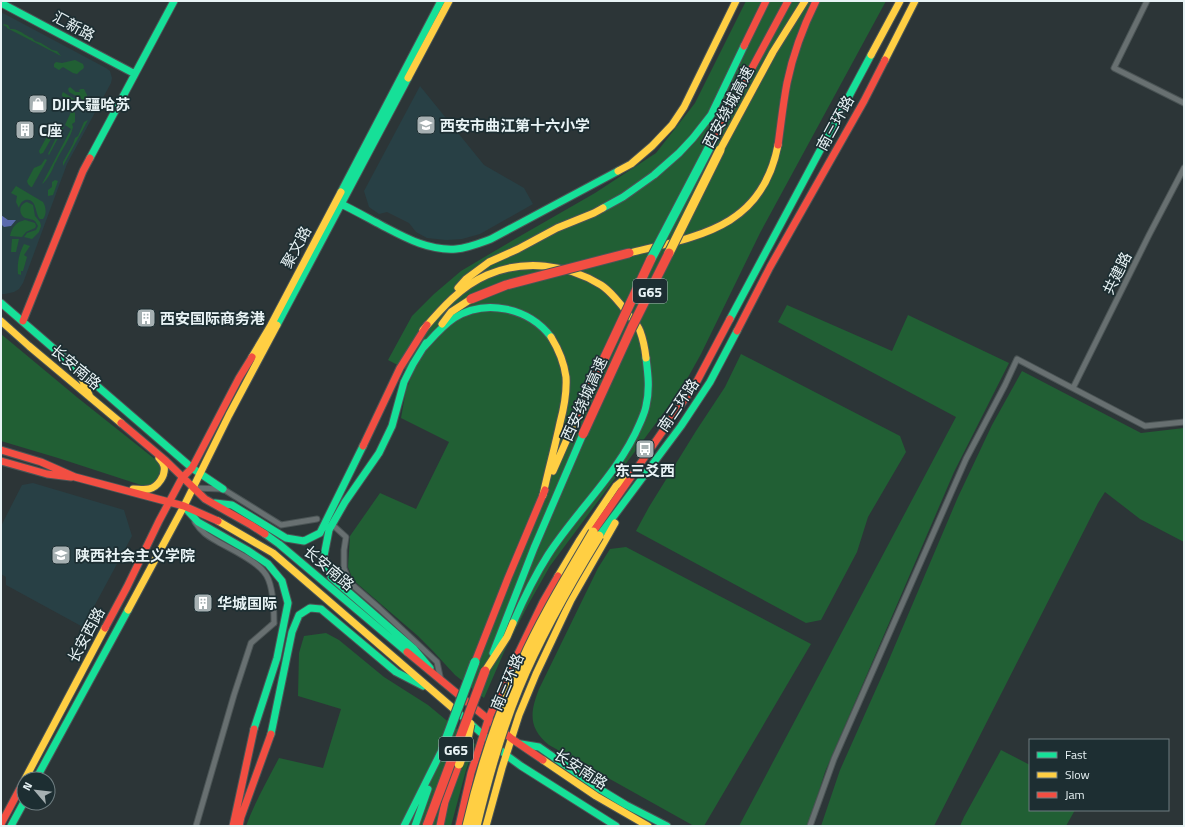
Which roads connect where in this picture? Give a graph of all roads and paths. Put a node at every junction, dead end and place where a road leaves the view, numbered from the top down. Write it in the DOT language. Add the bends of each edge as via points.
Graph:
graph roads {
  1 [pos="174,1"];
  2 [pos="440,1"];
  3 [pos="449,1"];
  4 [pos="736,1"];
  5 [pos="766,1"];
  6 [pos="788,1"];
  7 [pos="805,1"];
  8 [pos="816,1"];
  9 [pos="900,1"];
  10 [pos="915,1"];
  11 [pos="1147,1"];
  12 [pos="1,3"];
  13 [pos="135,74"];
  14 [pos="1184,103"];
  15 [pos="1184,168"];
  16 [pos="338,202"];
  17 [pos="1,302"];
  18 [pos="1,321"];
  19 [pos="23,321"];
  20 [pos="423,330"];
  21 [pos="423,348"];
  22 [pos="77,368"];
  23 [pos="1073,388"];
  24 [pos="90,398"];
  25 [pos="1184,422"];
  26 [pos="152,449"];
  27 [pos="1,450"];
  28 [pos="1,461"];
  29 [pos="638,466"];
  30 [pos="196,470"];
  31 [pos="74,477"];
  32 [pos="182,478"];
  33 [pos="193,488"];
  34 [pos="120,489"];
  35 [pos="223,489"];
  36 [pos="634,491"];
  37 [pos="543,495"];
  38 [pos="169,502"];
  39 [pos="211,503"];
  40 [pos="184,506"];
  41 [pos="317,519"];
  42 [pos="335,527"];
  43 [pos="596,534"];
  44 [pos="486,671"];
  45 [pos="442,682"];
  46 [pos="436,693"];
  47 [pos="475,698"];
  48 [pos="488,720"];
  49 [pos="483,734"];
  50 [pos="515,742"];
  51 [pos="443,748"];
  52 [pos="506,755"];
  53 [pos="29,771"];
  54 [pos="40,771"];
  55 [pos="16,795"];
  56 [pos="19,811"];
  57 [pos="241,823"];
  58 [pos="1,824"];
  59 [pos="11,826"];
  60 [pos="196,826"];
  61 [pos="233,826"];
  62 [pos="404,826"];
  63 [pos="415,826"];
  64 [pos="427,826"];
  65 [pos="440,826"];
  66 [pos="459,826"];
  67 [pos="467,826"];
  68 [pos="476,826"];
  69 [pos="486,826"];
  70 [pos="616,826"];
  71 [pos="648,826"];
  72 [pos="667,826"];
  73 [pos="810,826"];
  1 -- 13 [label="main road"];
  2 -- 16 [label="main road, 聚文路"];
  3 -- 16 [label="main road, 聚文路"];
  4 -- 16 [label="main road" via="684,107 672,125 652,146 631,164 492,239 457,249 423,246"];
  5 -- 20 [label="main road" via="711,115 679,153 623,197 489,262 466,279 442,303"];
  6 -- 37 [label="main road, 西安绕城高速 / G65, bridge" via="685,190 623,315"];
  7 -- 44 [label="main road, 西安绕城高速 / G65, bridge" via="773,52 720,150 632,327 537,540"];
  8 -- 21 [label="main road, bridge" via="802,31 786,85 776,155 770,176 758,196 744,211 729,222 698,236 506,285 471,299 451,312"];
  9 -- 29 [label="main road, 南三环路" via="696,383"];
  10 -- 36 [label="main road, 南三环路" via="864,101 770,266 710,382"];
  11 -- 14 [label="street" via="1114,68"];
  12 -- 13 [label="main road, 汇新路"];
  13 -- 19 [label="main road" via="82,171"];
  15 -- 23 [label="street, 共建路"];
  16 -- 30 [label="main road, 聚文路"];
  17 -- 19 [label="main road"];
  18 -- 24 [label="main road, 长安南路"];
  19 -- 22 [label="main road"];
  20 -- 39 [label="main road" via="400,368 320,533 304,541 286,538 232,505"];
  20 -- 44 [label="main road, bridge" via="466,287 487,275 519,266 540,265 583,276 602,286 623,307 640,330 645,352 649,381 646,407 634,437 616,466 548,555 523,599 507,637"];
  21 -- 37 [label="main road" via="447,323 481,308 499,307 516,311 534,320 546,332 557,347 564,365 566,380 563,415"];
  21 -- 45 [label="main road" via="404,382 392,426 379,453 329,530 324,556 331,577 414,649"];
  22 -- 24 [label="main road"];
  22 -- 30 [label="main road"];
  23 -- 25 [label="street" via="1145,426"];
  23 -- 73 [label="street" via="1017,359 963,467 834,759"];
  24 -- 26 [label="main road, 长安南路"];
  26 -- 32 [label="main road, 长安南路"];
  26 -- 34 [label="main road" via="164,465 162,477 157,484 149,489"];
  27 -- 31 [label="main road, 长安南路" via="41,462"];
  28 -- 31 [label="main road" via="48,474"];
  29 -- 43 [label="main road, 南三环路"];
  29 -- 48 [label="main road" via="616,486 579,541 543,602"];
  30 -- 32 [label="main road, 聚文路"];
  30 -- 33 [label="main road, 聚文路"];
  30 -- 35 [label="main road"];
  31 -- 34 [label="main road, 长安南路"];
  32 -- 33 [label="main road, 长安南路"];
  32 -- 38 [label="main road, 聚文路"];
  33 -- 35 [label="street"];
  33 -- 39 [label="main road, 长安南路"];
  33 -- 40 [label="main road, 聚文路"];
  34 -- 38 [label="main road, 长安南路"];
  35 -- 41 [label="street" via="282,525"];
  36 -- 43 [label="main road, 南三环路"];
  36 -- 50 [label="main road" via="568,607 536,674 519,715"];
  37 -- 51 [label="main road, 西安绕城高速 / G65, bridge" via="508,578"];
  38 -- 40 [label="main road, 长安南路"];
  38 -- 53 [label="main road, 长安西路" via="127,587"];
  39 -- 45 [label="main road, 长安南路" via="279,544"];
  40 -- 46 [label="main road, 长安南路" via="217,520 273,553"];
  40 -- 54 [label="main road, 长安西路"];
  40 -- 60 [label="street" via="201,531 265,572 276,624 251,643"];
  40 -- 61 [label="main road" via="198,522 268,564 282,581 288,603 277,658 254,729"];
  42 -- 45 [label="street" via="346,537 344,568 349,582 437,662"];
  43 -- 67 [label="main road, 南三环路, bridge" via="560,588 513,682 481,774"];
  43 -- 68 [label="main road, 南三环路, bridge" via="519,688 487,778"];
  44 -- 47 [label="main road, 西安绕城高速 / G65, bridge"];
  45 -- 48 [label="main road, 长安南路"];
  46 -- 49 [label="main road, 长安南路"];
  46 -- 57 [label="main road" via="396,672 321,609 310,608 299,614 292,632 271,734"];
  47 -- 64 [label="main road, 西安绕城高速 / G65, bridge"];
  47 -- 65 [label="main road, bridge" via="466,744 445,802"];
  48 -- 49 [label="main road"];
  48 -- 50 [label="main road, 长安南路"];
  49 -- 52 [label="main road, 长安南路"];
  49 -- 66 [label="main road"];
  50 -- 52 [label="main road"];
  50 -- 71 [label="main road, 长安南路" via="596,796"];
  50 -- 72 [label="main road" via="538,747 598,788"];
  51 -- 62 [label="main road"];
  51 -- 63 [label="main road, 西安绕城高速 / G65"];
  52 -- 69 [label="main road"];
  52 -- 70 [label="main road, 长安南路"];
  55 -- 58 [label="main road, 长安西路"];
  56 -- 59 [label="main road"];
}
